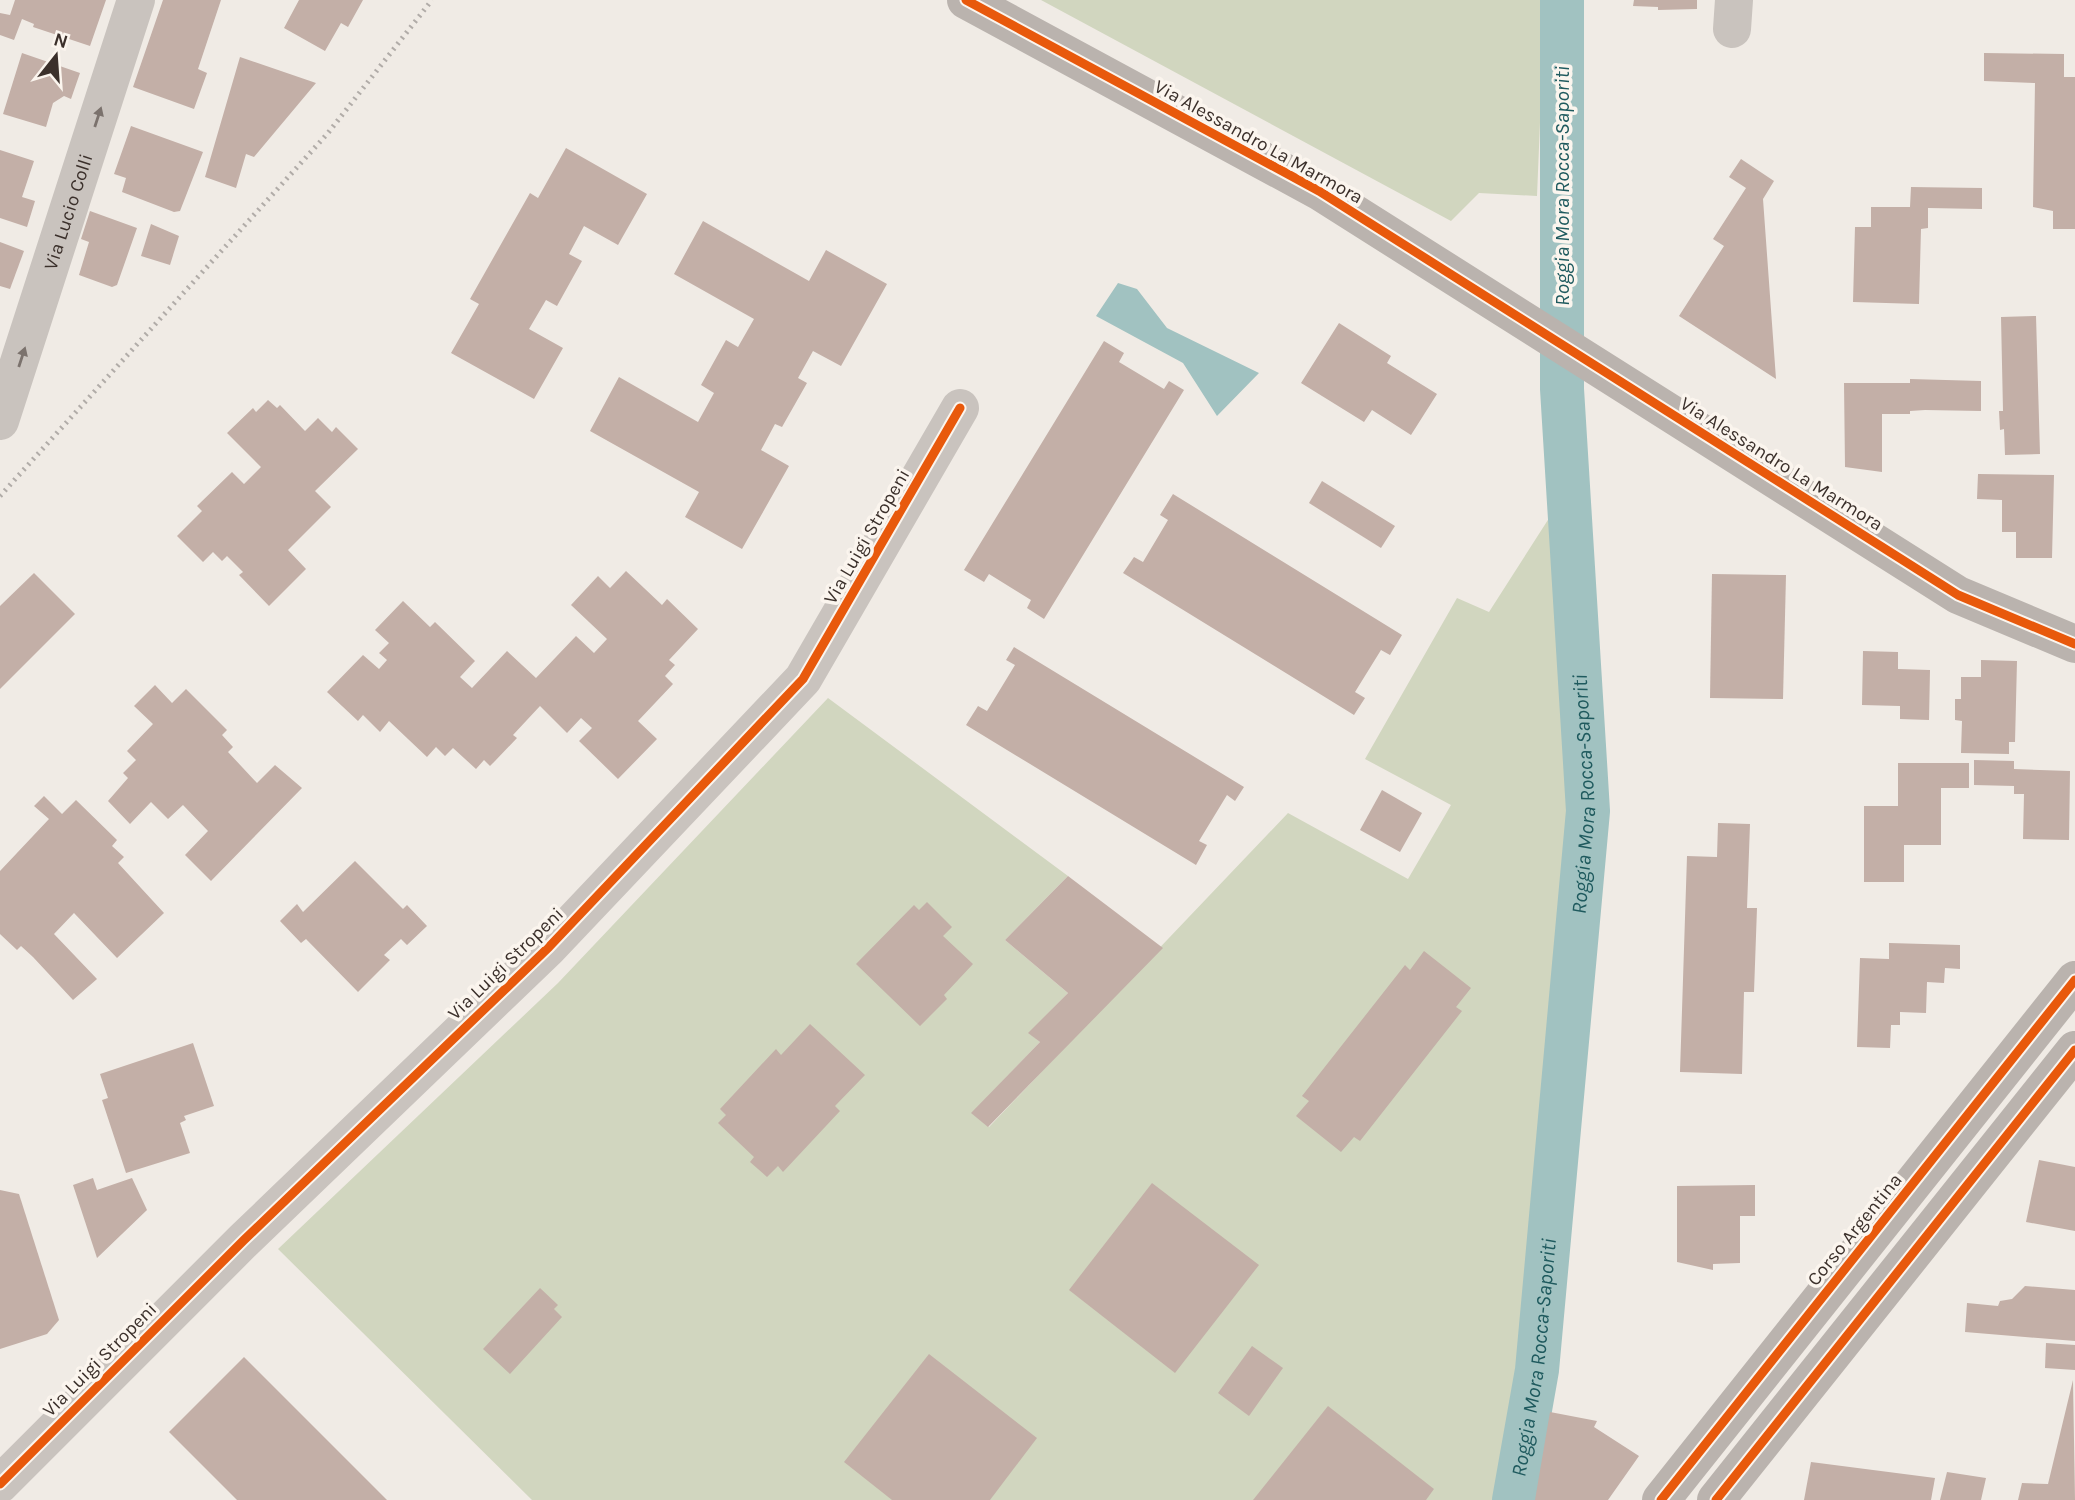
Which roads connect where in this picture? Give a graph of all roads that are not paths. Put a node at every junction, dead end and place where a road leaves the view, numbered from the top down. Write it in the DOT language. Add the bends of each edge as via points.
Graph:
graph roads {
  1 [pos="136,0"];
  2 [pos="966,0"];
  3 [pos="960,408"];
  4 [pos="0,421"];
  5 [pos="2074,644"];
  6 [pos="2075,980"];
  7 [pos="2075,1049"];
  8 [pos="0,1484"];
  9 [pos="1661,1500"];
  10 [pos="1716,1500"];
  4 -- 1 [label="street, Via Lucio Colli, one-way"];
  2 -- 5 [label="street, Via Alessandro La Marmora" via="1319,191 1958,594"];
  3 -- 8 [label="street, Via Luigi Stropeni" via="803,679 549,947 244,1240"];
  6 -- 9 [label="street, Corso Argentina"];
  7 -- 10 [label="street"];
}
